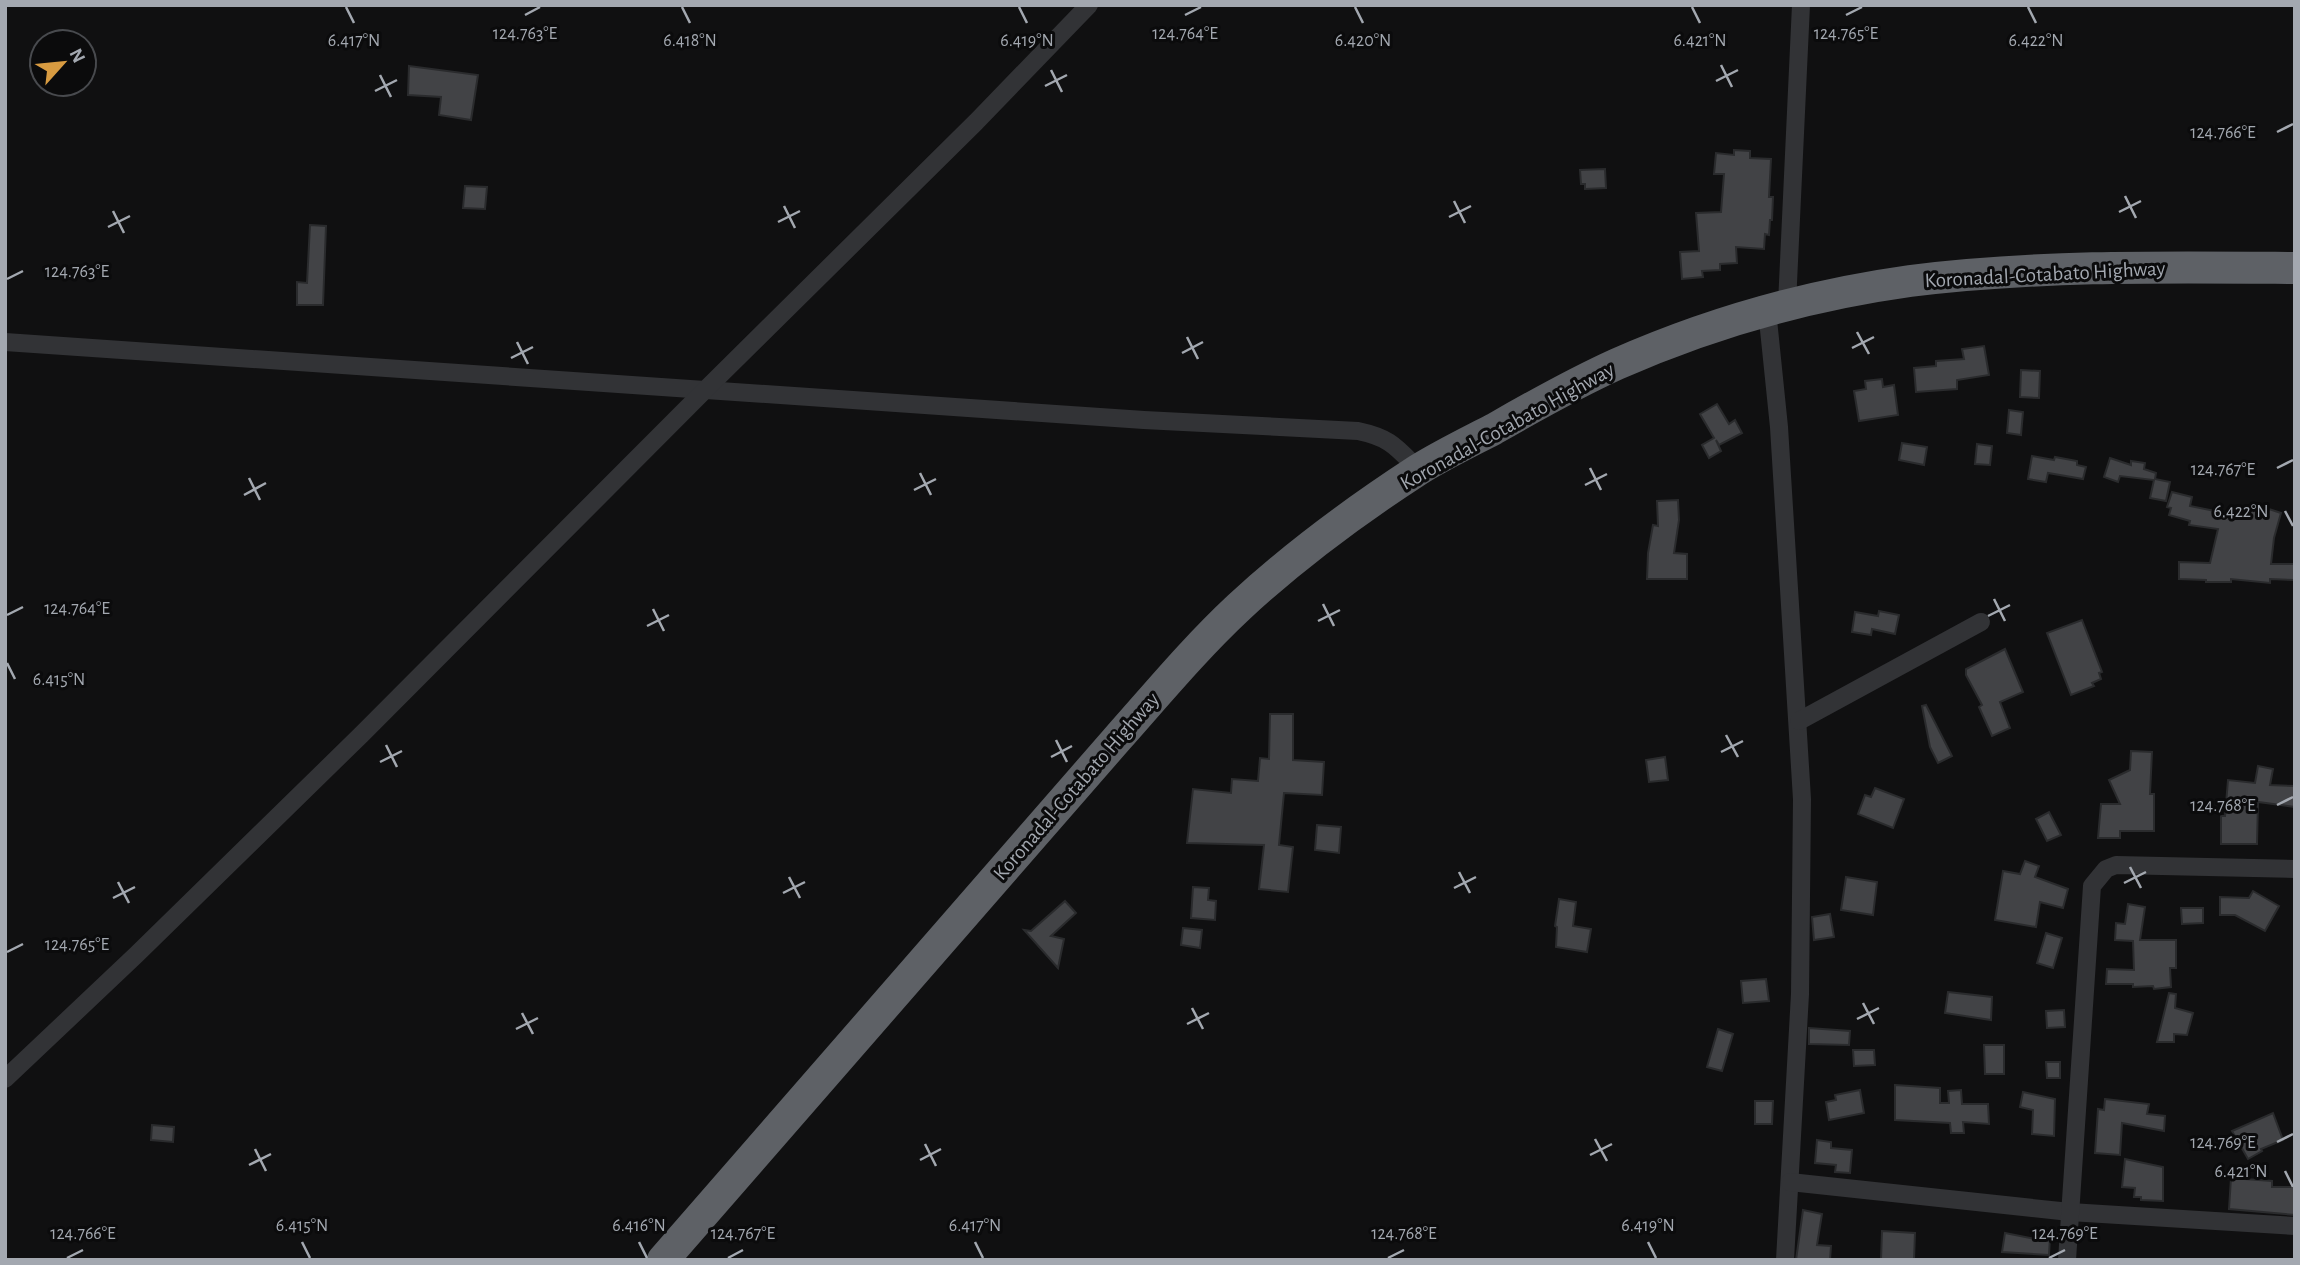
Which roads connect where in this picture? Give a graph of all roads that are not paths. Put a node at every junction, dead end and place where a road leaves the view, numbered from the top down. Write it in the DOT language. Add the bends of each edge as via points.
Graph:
graph roads {
  1 [pos="1089,5"];
  2 [pos="1801,5"];
  3 [pos="2295,268"];
  4 [pos="1777,307"];
  5 [pos="5,342"];
  6 [pos="706,389"];
  7 [pos="1419,470"];
  8 [pos="1981,622"];
  9 [pos="1799,721"];
  10 [pos="2295,869"];
  11 [pos="5,1079"];
  12 [pos="1790,1182"];
  13 [pos="2070,1212"];
  14 [pos="2295,1226"];
  15 [pos="663,1260"];
  16 [pos="1785,1260"];
  17 [pos="2067,1260"];
  1 -- 6 [label="street"];
  2 -- 4 [label="street"];
  3 -- 4 [label="highway, Koronadal-Cotabato Highway" via="2037,271 1910,281"];
  4 -- 7 [label="highway, Koronadal-Cotabato Highway" via="1695,333 1617,365"];
  4 -- 9 [label="street" via="1779,427"];
  5 -- 6 [label="street"];
  6 -- 7 [label="street" via="1358,431 1391,441"];
  6 -- 11 [label="street" via="332,764"];
  7 -- 15 [label="highway, Koronadal-Cotabato Highway" via="1317,541 1238,608 1117,738"];
  8 -- 9 [label="street"];
  9 -- 12 [label="street" via="1803,894"];
  10 -- 13 [label="street" via="2129,864 2106,869 2097,877 2089,899"];
  12 -- 13 [label="street"];
  12 -- 16 [label="street"];
  13 -- 14 [label="street"];
  13 -- 17 [label="street"];
}
